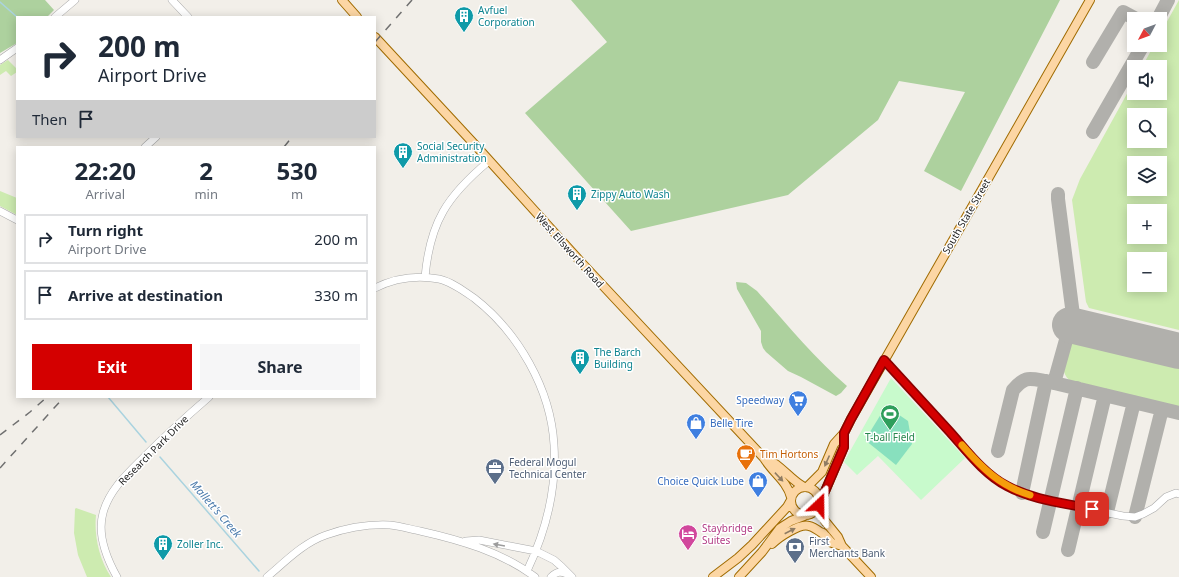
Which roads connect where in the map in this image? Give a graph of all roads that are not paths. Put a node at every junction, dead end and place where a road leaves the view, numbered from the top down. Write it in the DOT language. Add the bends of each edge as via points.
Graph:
graph roads {
  1 [pos="74,0"];
  2 [pos="172,0"];
  3 [pos="342,0"];
  4 [pos="1090,0"];
  5 [pos="56,16"];
  6 [pos="187,16"];
  7 [pos="356,16"];
  8 [pos="376,38"];
  9 [pos="16,49"];
  10 [pos="0,60"];
  11 [pos="155,138"];
  12 [pos="146,146"];
  13 [pos="489,161"];
  14 [pos="0,211"];
  15 [pos="16,219"];
  16 [pos="425,278"];
  17 [pos="376,288"];
  18 [pos="884,360"];
  19 [pos="208,398"];
  20 [pos="844,433"];
  21 [pos="764,458"];
  22 [pos="805,487"];
  23 [pos="1179,494"];
  24 [pos="791,498"];
  25 [pos="819,503"];
  26 [pos="806,516"];
  27 [pos="761,536"];
  28 [pos="826,536"];
  29 [pos="462,541"];
  30 [pos="842,546"];
  31 [pos="536,551"];
  32 [pos="746,551"];
  33 [pos="759,555"];
  34 [pos="749,567"];
  35 [pos="527,571"];
  36 [pos="571,576"];
  37 [pos="118,577"];
  38 [pos="267,577"];
  39 [pos="535,577"];
  40 [pos="551,577"];
  41 [pos="714,577"];
  42 [pos="725,577"];
  43 [pos="739,577"];
  44 [pos="871,577"];
  1 -- 5 [label="street"];
  2 -- 6 [label="street"];
  3 -- 7 [label="main road"];
  4 -- 18 [label="main road, South State Street"];
  8 -- 13 [label="main road, West Ellsworth Road"];
  9 -- 10 [label="street"];
  11 -- 12 [label="street"];
  13 -- 16 [label="street" via="463,184 440,217 429,246"];
  13 -- 21 [label="main road, West Ellsworth Road"];
  14 -- 15 [label="street"];
  16 -- 17 [label="street" via="398,279"];
  16 -- 31 [label="street" via="441,280 456,286 481,304 516,341 537,378 545,400 554,444 554,484 552,500"];
  18 -- 20 [label="main road, South State Street"];
  18 -- 23 [label="street" via="976,461 995,478 1022,493 1050,501 1135,517 1154,508 1166,497"];
  19 -- 37 [label="street, Research Park Drive" via="142,459 107,501 102,514 104,547 111,567"];
  20 -- 22 [label="main road, South State Street, one-way" via="834,444 822,472"];
  20 -- 25 [label="main road, South State Street" via="844,447"];
  21 -- 22 [label="main road, West Ellsworth Road" via="772,460"];
  21 -- 24 [label="main road, West Ellsworth Road, one-way" via="784,483"];
  22 -- 24 [label="main road" via="797,490"];
  22 -- 25 [label="main road" via="815,491"];
  24 -- 26 [label="main road" via="794,511"];
  24 -- 27 [label="main road" via="787,507"];
  25 -- 26 [label="main road" via="816,511"];
  25 -- 30 [label="main road" via="825,521"];
  26 -- 28 [label="main road"];
  26 -- 33 [label="main road" via="785,524"];
  27 -- 32 [label="main road"];
  27 -- 34 [label="main road" via="766,541 751,558"];
  28 -- 30 [label="main road" via="832,543"];
  33 -- 28 [label="main road, one-way" via="776,540 803,525 811,526"];
  31 -- 29 [label="street, one-way" via="479,540"];
  29 -- 35 [label="street" via="504,558"];
  29 -- 38 [label="street" via="391,525 343,530 300,548"];
  30 -- 44 [label="main road"];
  31 -- 35 [label="street"];
  31 -- 36 [label="street" via="554,560"];
  32 -- 41 [label="main road"];
  32 -- 42 [label="main road" via="744,558 725,574"];
  33 -- 34 [label="main road"];
  34 -- 43 [label="main road"];
  35 -- 39 [label="street"];
  36 -- 40 [label="street" via="558,572"];
}
